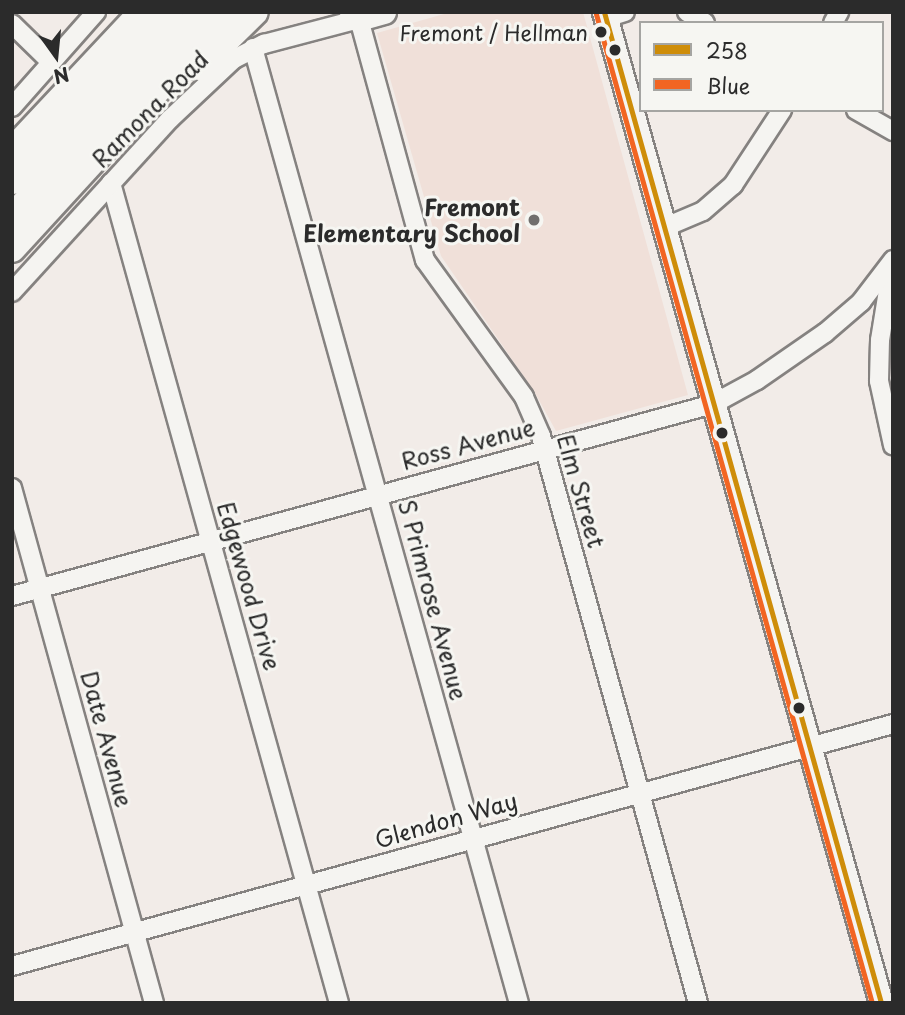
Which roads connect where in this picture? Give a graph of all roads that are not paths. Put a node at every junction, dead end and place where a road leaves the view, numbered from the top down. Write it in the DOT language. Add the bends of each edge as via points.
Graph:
graph roads {
  1 [pos="96,12"];
  2 [pos="127,12"];
  3 [pos="142,12"];
  4 [pos="170,12"];
  5 [pos="202,12"];
  6 [pos="229,12"];
  7 [pos="255,12"];
  8 [pos="363,14"];
  9 [pos="612,14"];
  10 [pos="12,24"];
  11 [pos="253,48"];
  12 [pos="51,61"];
  13 [pos="12,107"];
  14 [pos="140,108"];
  15 [pos="781,112"];
  16 [pos="860,112"];
  17 [pos="893,131"];
  18 [pos="12,151"];
  19 [pos="12,181"];
  20 [pos="111,183"];
  21 [pos="12,218"];
  22 [pos="663,228"];
  23 [pos="12,248"];
  24 [pos="893,262"];
  25 [pos="12,292"];
  26 [pos="713,404"];
  27 [pos="893,445"];
  28 [pos="544,449"];
  29 [pos="12,488"];
  30 [pos="378,494"];
  31 [pos="211,541"];
  32 [pos="40,588"];
  33 [pos="12,596"];
  34 [pos="893,724"];
  35 [pos="809,746"];
  36 [pos="639,792"];
  37 [pos="473,838"];
  38 [pos="306,885"];
  39 [pos="135,932"];
  40 [pos="12,966"];
  41 [pos="154,1003"];
  42 [pos="339,1003"];
  43 [pos="519,1003"];
  44 [pos="698,1003"];
  45 [pos="881,1003"];
  1 -- 12 [label="street"];
  2 -- 18 [label="highway"];
  3 -- 18 [label="highway"];
  4 -- 19 [label="highway"];
  5 -- 21 [label="highway"];
  6 -- 14 [label="highway"];
  7 -- 14 [label="highway" via="207,62"];
  8 -- 11 [label="street, Ramona Road"];
  8 -- 28 [label="street, Elm Street" via="425,260 524,397"];
  9 -- 22 [label="main road"];
  10 -- 12 [label="street"];
  11 -- 20 [label="street, Ramona Road" via="230,63 170,119"];
  11 -- 30 [label="street, S Primrose Avenue"];
  12 -- 13 [label="street"];
  14 -- 23 [label="highway"];
  15 -- 22 [label="street" via="733,185 703,212"];
  16 -- 17 [label="street"];
  20 -- 25 [label="street, Ramona Road"];
  20 -- 31 [label="street, Edgewood Drive"];
  22 -- 26 [label="main road"];
  24 -- 26 [label="street, Ross Avenue" via="861,302 825,333"];
  24 -- 27 [label="street" via="880,340 879,381"];
  26 -- 28 [label="street, Ross Avenue"];
  26 -- 35 [label="main road"];
  28 -- 30 [label="street, Ross Avenue"];
  28 -- 36 [label="street, Elm Street"];
  29 -- 32 [label="street, Date Avenue"];
  30 -- 31 [label="street, Ross Avenue"];
  30 -- 37 [label="street, S Primrose Avenue"];
  31 -- 32 [label="street, Ross Avenue"];
  31 -- 38 [label="street, Edgewood Drive"];
  32 -- 33 [label="street, Ross Avenue"];
  32 -- 39 [label="street, Date Avenue"];
  34 -- 35 [label="street, Glendon Way"];
  35 -- 36 [label="street, Glendon Way"];
  35 -- 45 [label="main road"];
  36 -- 37 [label="street, Glendon Way"];
  36 -- 44 [label="street, Elm Street"];
  37 -- 38 [label="street, Glendon Way"];
  37 -- 43 [label="street, S Primrose Avenue"];
  38 -- 39 [label="street, Glendon Way"];
  38 -- 42 [label="street, Edgewood Drive"];
  39 -- 40 [label="street, Glendon Way"];
  39 -- 41 [label="street, Date Avenue"];
}
